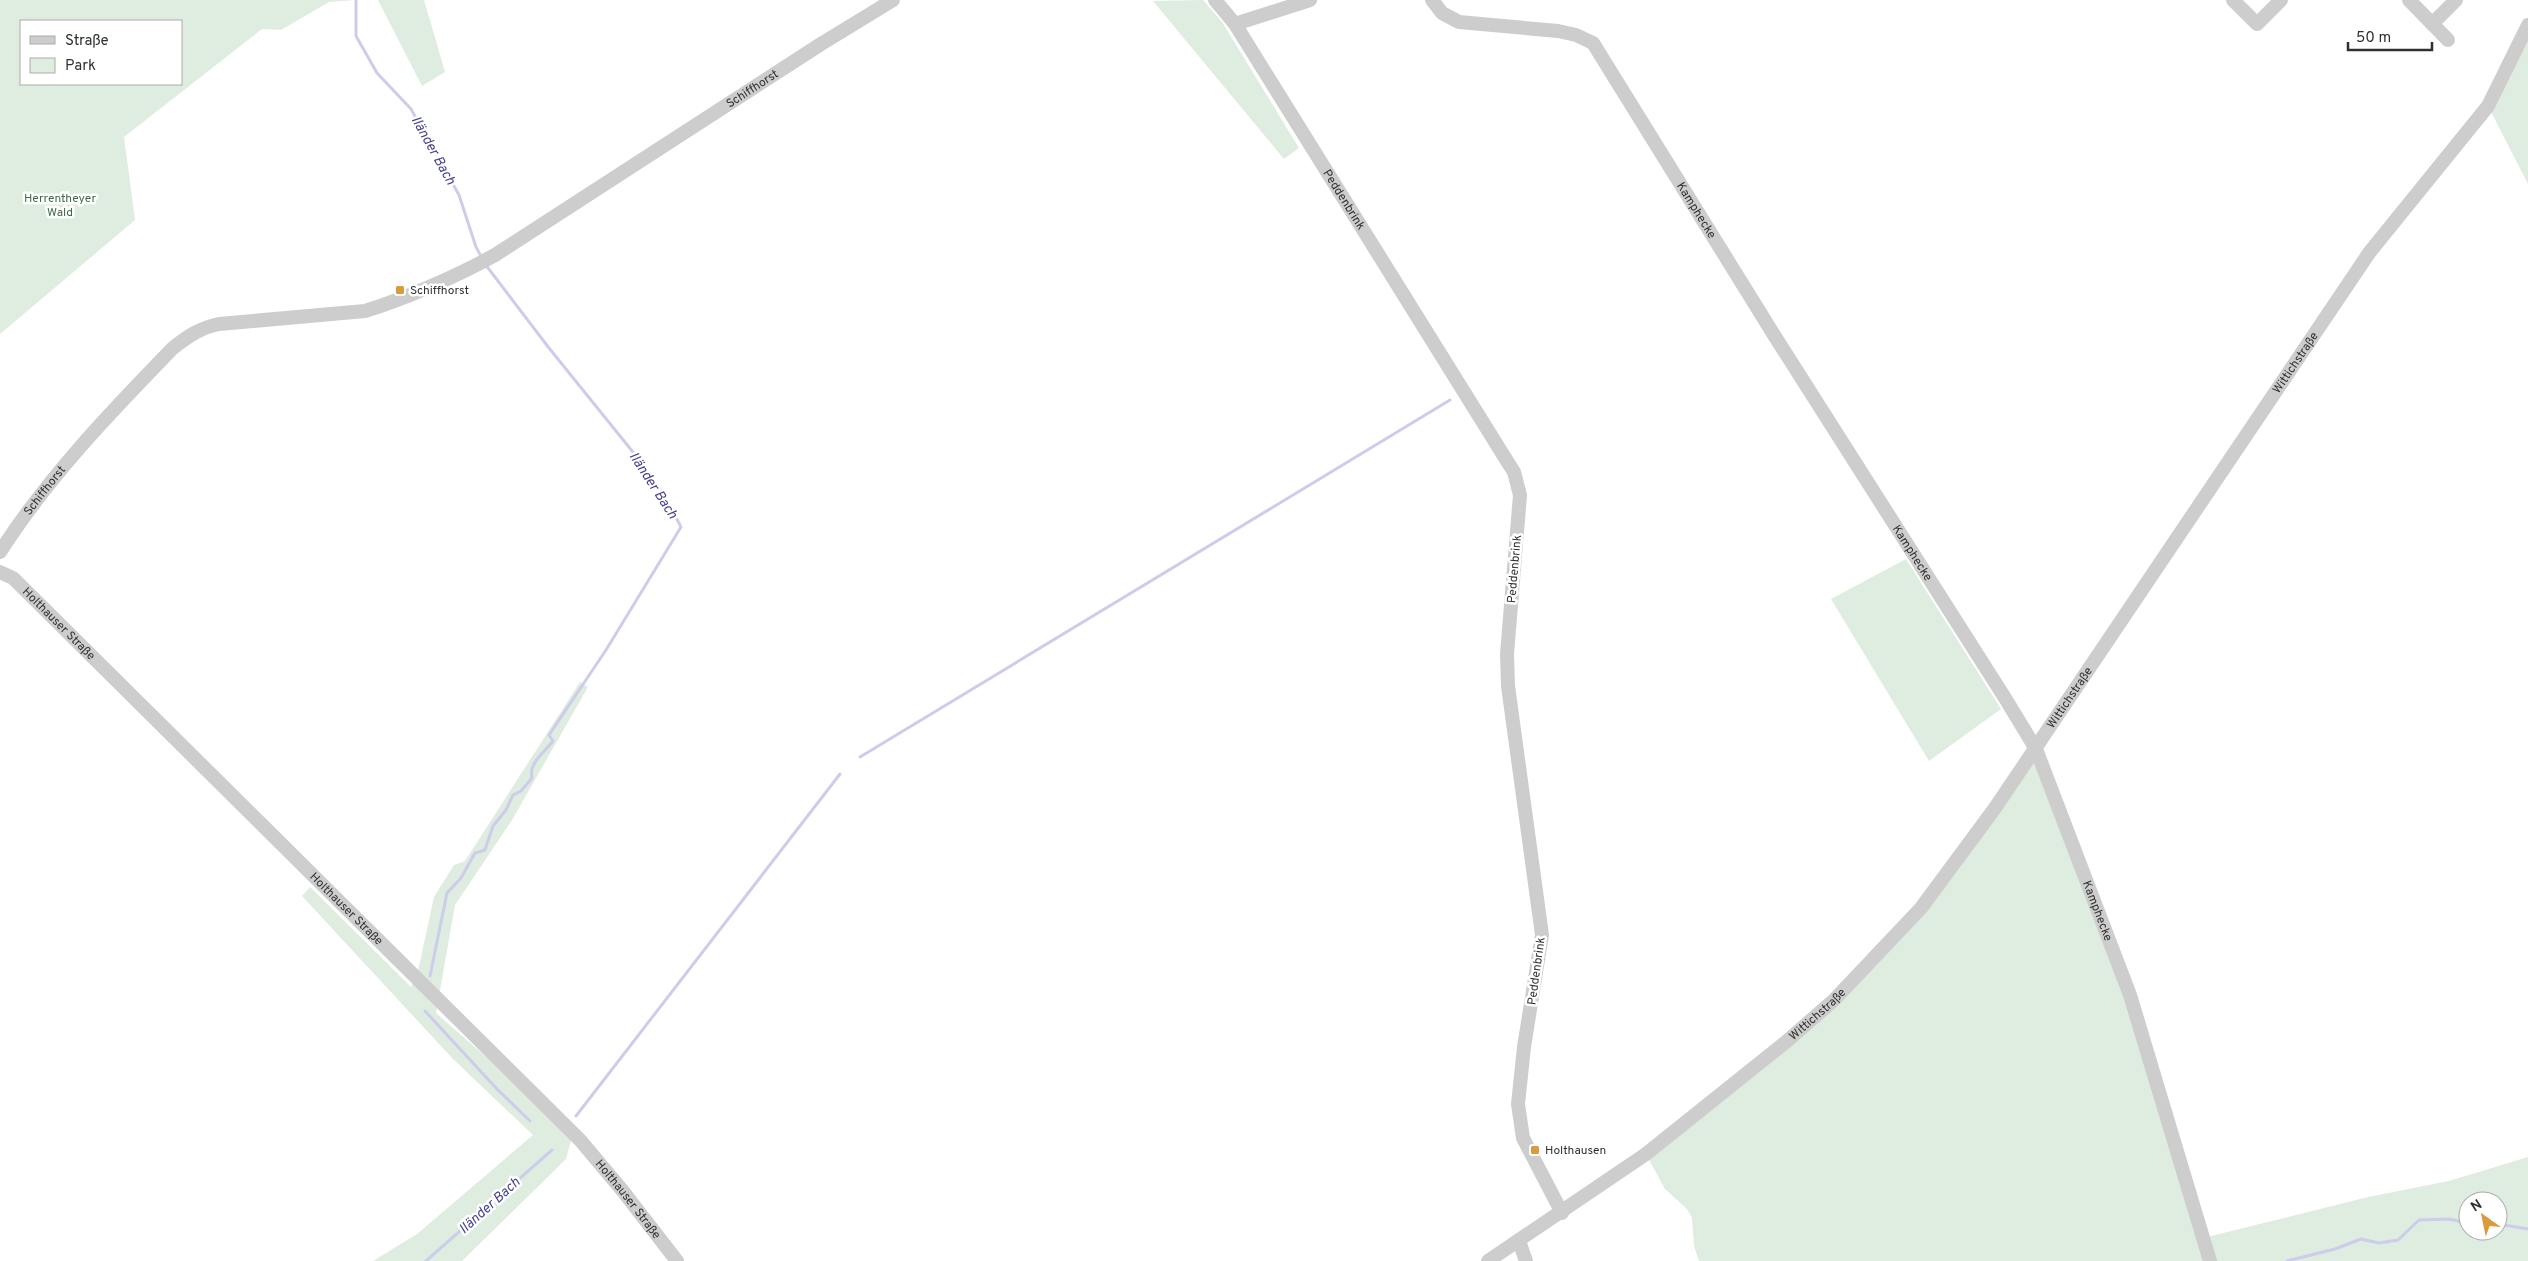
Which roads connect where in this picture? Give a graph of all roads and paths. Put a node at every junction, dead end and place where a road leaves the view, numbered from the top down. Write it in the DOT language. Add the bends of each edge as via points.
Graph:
graph roads {
  1 [pos="893,0"];
  2 [pos="1215,0"];
  3 [pos="1310,0"];
  4 [pos="1432,0"];
  5 [pos="2233,0"];
  6 [pos="2281,0"];
  7 [pos="2409,0"];
  8 [pos="2456,0"];
  9 [pos="1235,24"];
  10 [pos="2432,24"];
  11 [pos="2528,25"];
  12 [pos="2448,40"];
  13 [pos="0,552"];
  14 [pos="0,572"];
  15 [pos="2036,749"];
  16 [pos="1562,1213"];
  17 [pos="1519,1241"];
  18 [pos="677,1261"];
  19 [pos="1488,1261"];
  20 [pos="1526,1261"];
  21 [pos="2210,1261"];
  1 -- 13 [label="street, Schiffhorst" via="477,265 365,311 219,324 204,327 188,336 85,442 18,523"];
  2 -- 9 [label="street, Peddenbrink"];
  3 -- 9 [label="street"];
  4 -- 15 [label="street, Kamphecke" via="1442,12 1459,22 1558,31 1593,43"];
  5 -- 6 [label="street" via="2257,24"];
  7 -- 10 [label="street"];
  8 -- 10 [label="street"];
  9 -- 16 [label="street, Peddenbrink" via="1507,461 1518,484 1520,495 1507,654 1508,686 1542,935 1518,1104 1523,1138"];
  10 -- 12 [label="street"];
  11 -- 15 [label="street, Wittichstraße" via="2488,106 2364,261"];
  14 -- 18 [label="street, Holthauser Straße" via="13,578 580,1140"];
  15 -- 16 [label="street, Wittichstraße" via="1937,887 1834,1000 1653,1148"];
  15 -- 21 [label="street, Kamphecke" via="2130,995"];
  16 -- 17 [label="street, Wittichstraße"];
  17 -- 19 [label="street, Wittichstraße"];
  17 -- 20 [label="street"];
}
